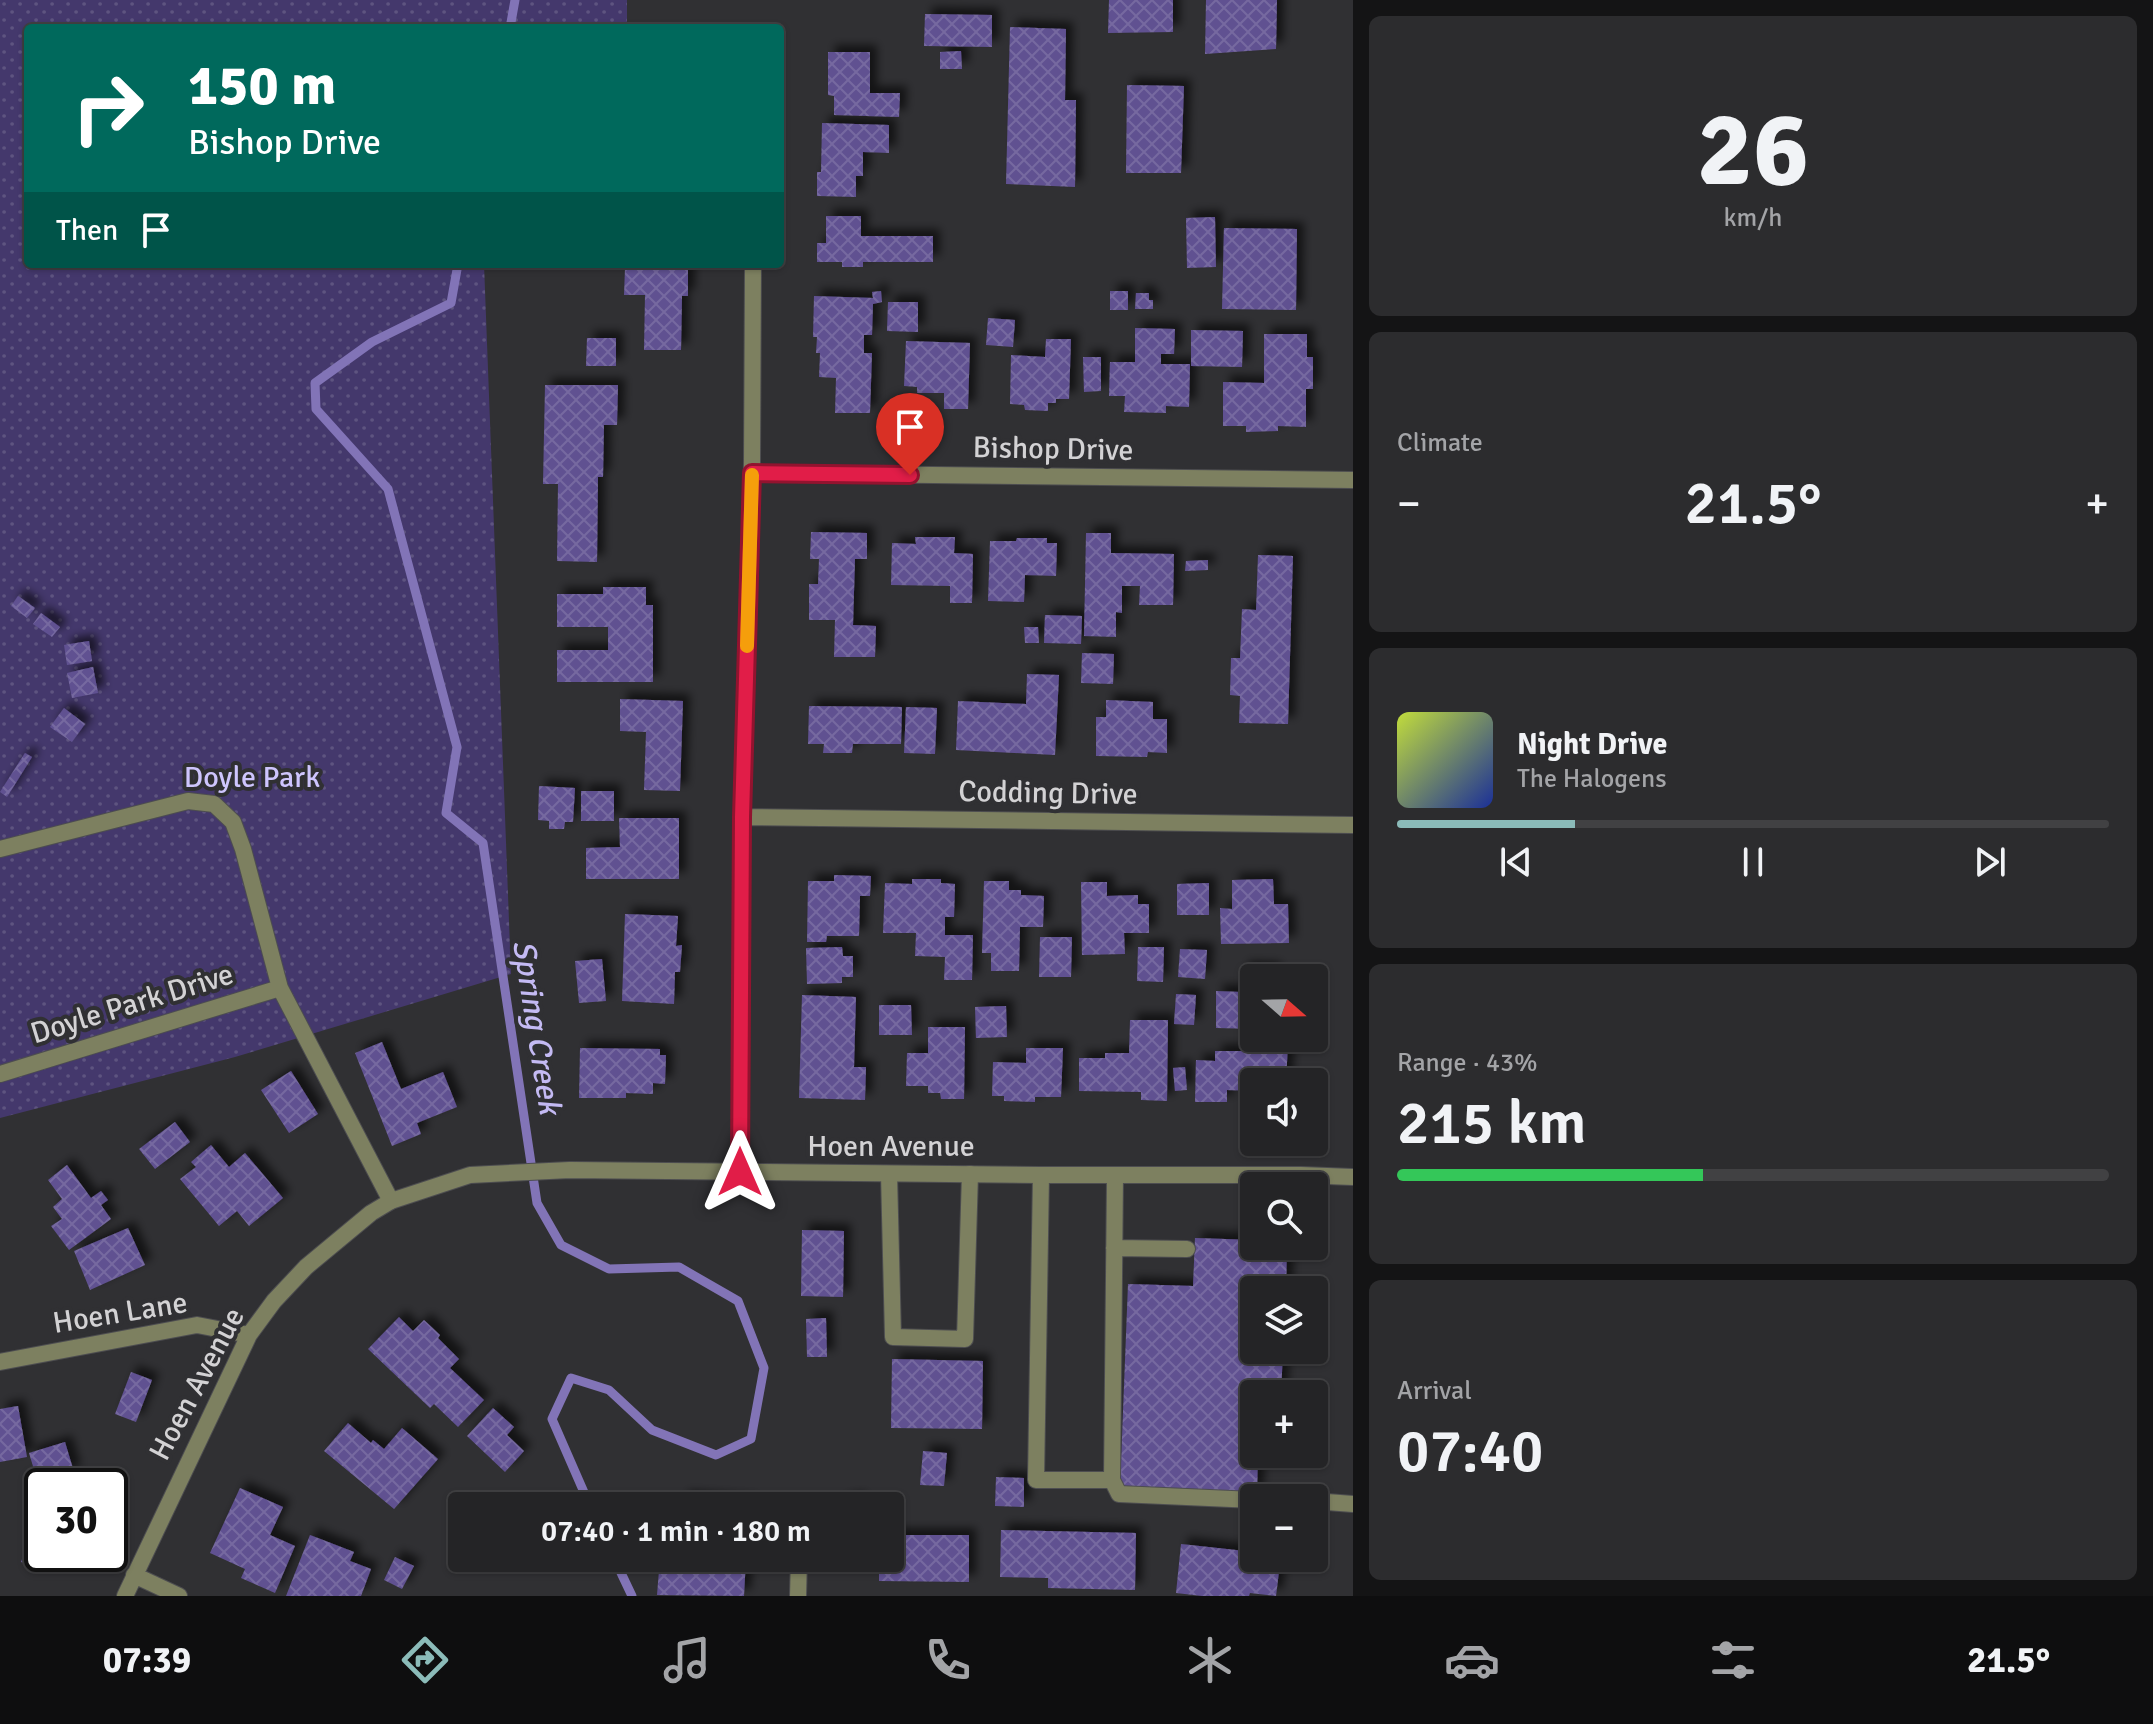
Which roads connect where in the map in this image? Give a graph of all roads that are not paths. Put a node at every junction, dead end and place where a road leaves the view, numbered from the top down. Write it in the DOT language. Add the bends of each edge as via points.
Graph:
graph roads {
  1 [pos="753,268"];
  2 [pos="752,473"];
  3 [pos="1353,480"];
  4 [pos="742,817"];
  5 [pos="1353,825"];
  6 [pos="0,849"];
  7 [pos="280,988"];
  8 [pos="0,1074"];
  9 [pos="740,1172"];
  10 [pos="889,1174"];
  11 [pos="970,1174"];
  12 [pos="1041,1175"];
  13 [pos="1115,1176"];
  14 [pos="1353,1177"];
  15 [pos="391,1201"];
  16 [pos="1114,1248"];
  17 [pos="1187,1249"];
  18 [pos="249,1335"];
  19 [pos="0,1362"];
  20 [pos="1112,1480"];
  21 [pos="1240,1499"];
  22 [pos="1328,1502"];
  23 [pos="1353,1504"];
  24 [pos="799,1572"];
  25 [pos="134,1575"];
  26 [pos="125,1596"];
  27 [pos="179,1596"];
  28 [pos="798,1596"];
  1 -- 2 [label="street"];
  2 -- 3 [label="street, Bishop Drive"];
  2 -- 4 [label="street"];
  4 -- 5 [label="street, Codding Drive"];
  4 -- 9 [label="street"];
  6 -- 7 [label="street, Doyle Park Drive" via="188,801 214,804 233,822 243,849"];
  7 -- 8 [label="street, Doyle Park Drive"];
  7 -- 15 [label="street, Doyle Park Drive"];
  9 -- 10 [label="street, Hoen Avenue"];
  9 -- 15 [label="street, Hoen Avenue" via="497,1172 448,1181"];
  10 -- 11 [label="street, Hoen Avenue"];
  10 -- 11 [label="street" via="893,1337 965,1339"];
  11 -- 12 [label="street, Hoen Avenue"];
  12 -- 13 [label="street, Hoen Avenue"];
  12 -- 20 [label="street" via="1036,1480"];
  13 -- 14 [label="street, Hoen Avenue"];
  13 -- 16 [label="street"];
  15 -- 18 [label="street, Hoen Avenue" via="306,1267"];
  16 -- 17 [label="street"];
  16 -- 20 [label="street"];
  18 -- 19 [label="street, Hoen Lane" via="197,1325"];
  18 -- 25 [label="street, Hoen Avenue"];
  20 -- 21 [label="street" via="1119,1494"];
  22 -- 23 [label="street"];
  24 -- 28 [label="street"];
  25 -- 26 [label="street, Hoen Avenue"];
  25 -- 27 [label="street"];
}
